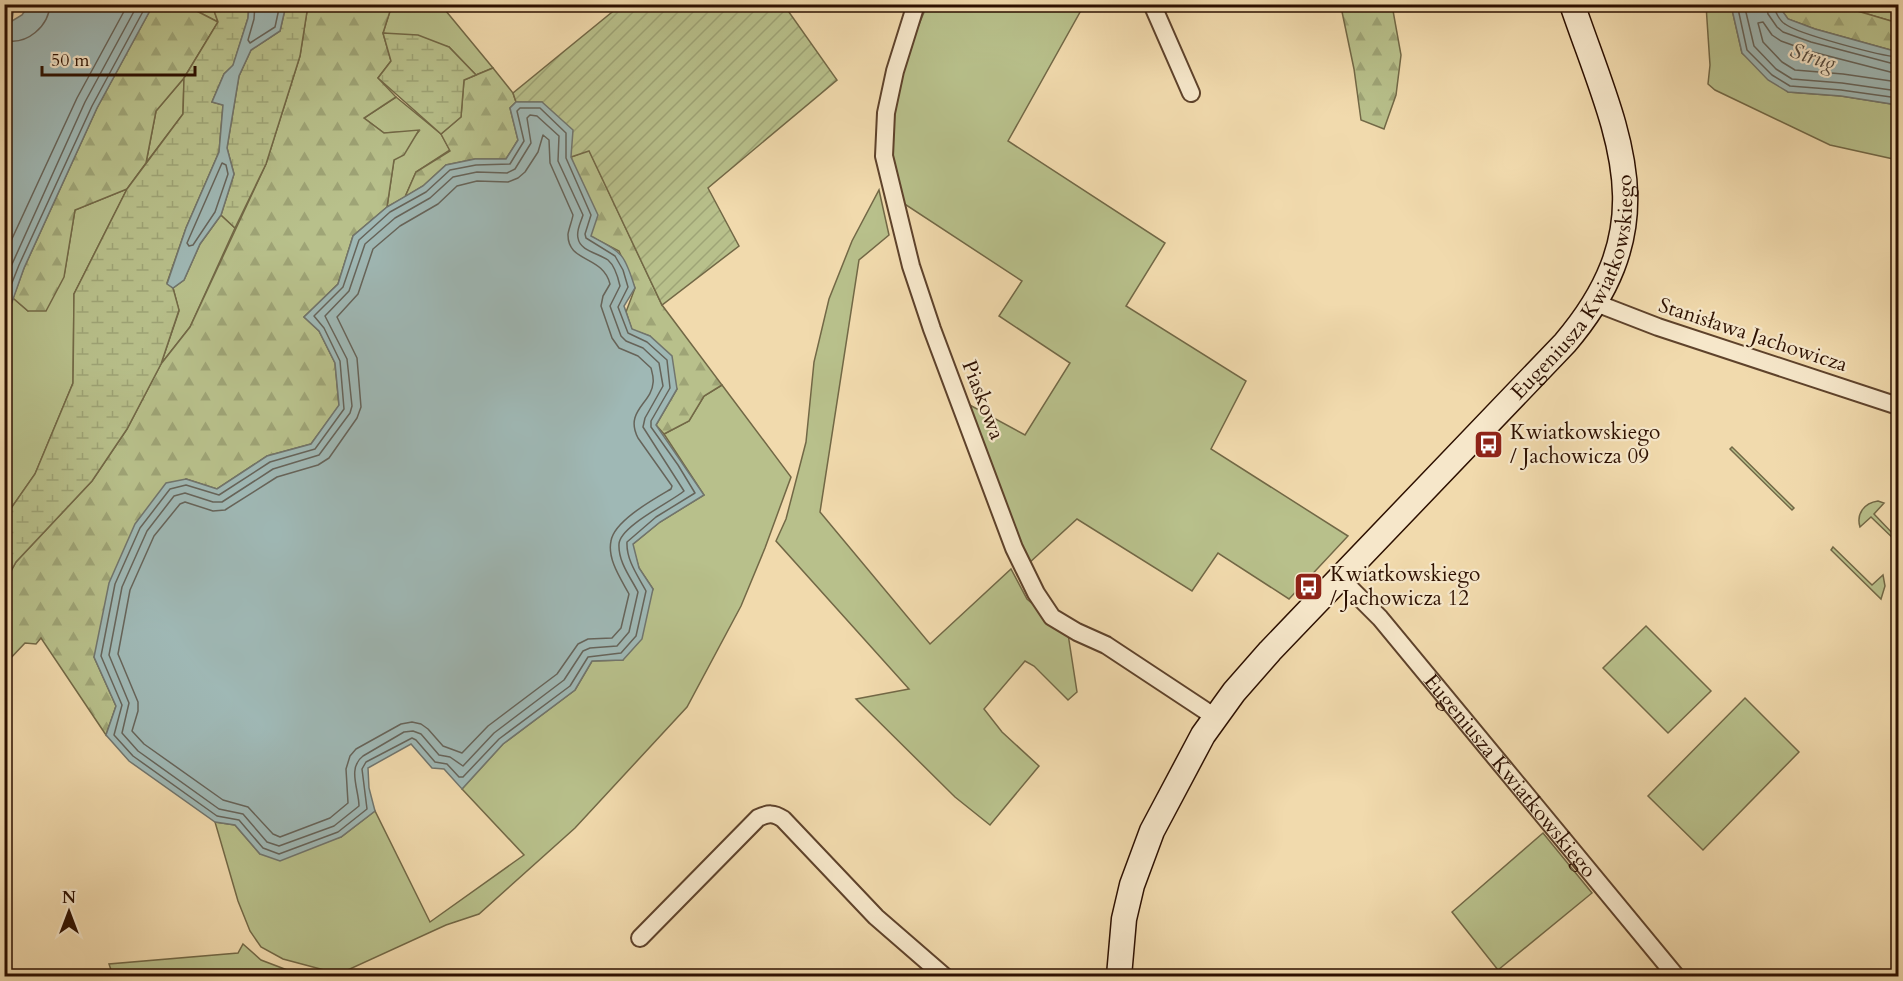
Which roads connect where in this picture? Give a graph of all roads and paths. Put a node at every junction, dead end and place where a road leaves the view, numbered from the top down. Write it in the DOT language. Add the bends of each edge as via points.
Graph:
graph roads {
  1 [pos="916,4"];
  2 [pos="1152,4"];
  3 [pos="1572,4"];
  4 [pos="1191,93"];
  5 [pos="1596,303"];
  6 [pos="1899,406"];
  7 [pos="1340,578"];
  8 [pos="1215,717"];
  9 [pos="640,938"];
  10 [pos="944,976"];
  11 [pos="1119,976"];
  12 [pos="1676,976"];
  1 -- 8 [label="street, Piaskowa" via="886,113 884,156 914,276 1014,548 1052,616 1106,645"];
  2 -- 4 [label="street"];
  3 -- 5 [label="street, Eugeniusza Kwiatkowskiego" via="1612,118 1625,176 1621,239"];
  5 -- 6 [label="street, Stanisława Jachowicza"];
  5 -- 7 [label="street, Eugeniusza Kwiatkowskiego" via="1565,344"];
  7 -- 8 [label="street, Eugeniusza Kwiatkowskiego" via="1270,651"];
  7 -- 12 [label="street, Eugeniusza Kwiatkowskiego" via="1380,618"];
  8 -- 11 [label="street, Eugeniusza Kwiatkowskiego" via="1172,791 1142,858 1124,919"];
  9 -- 10 [label="street" via="758,818 775,814 876,917"];
}
